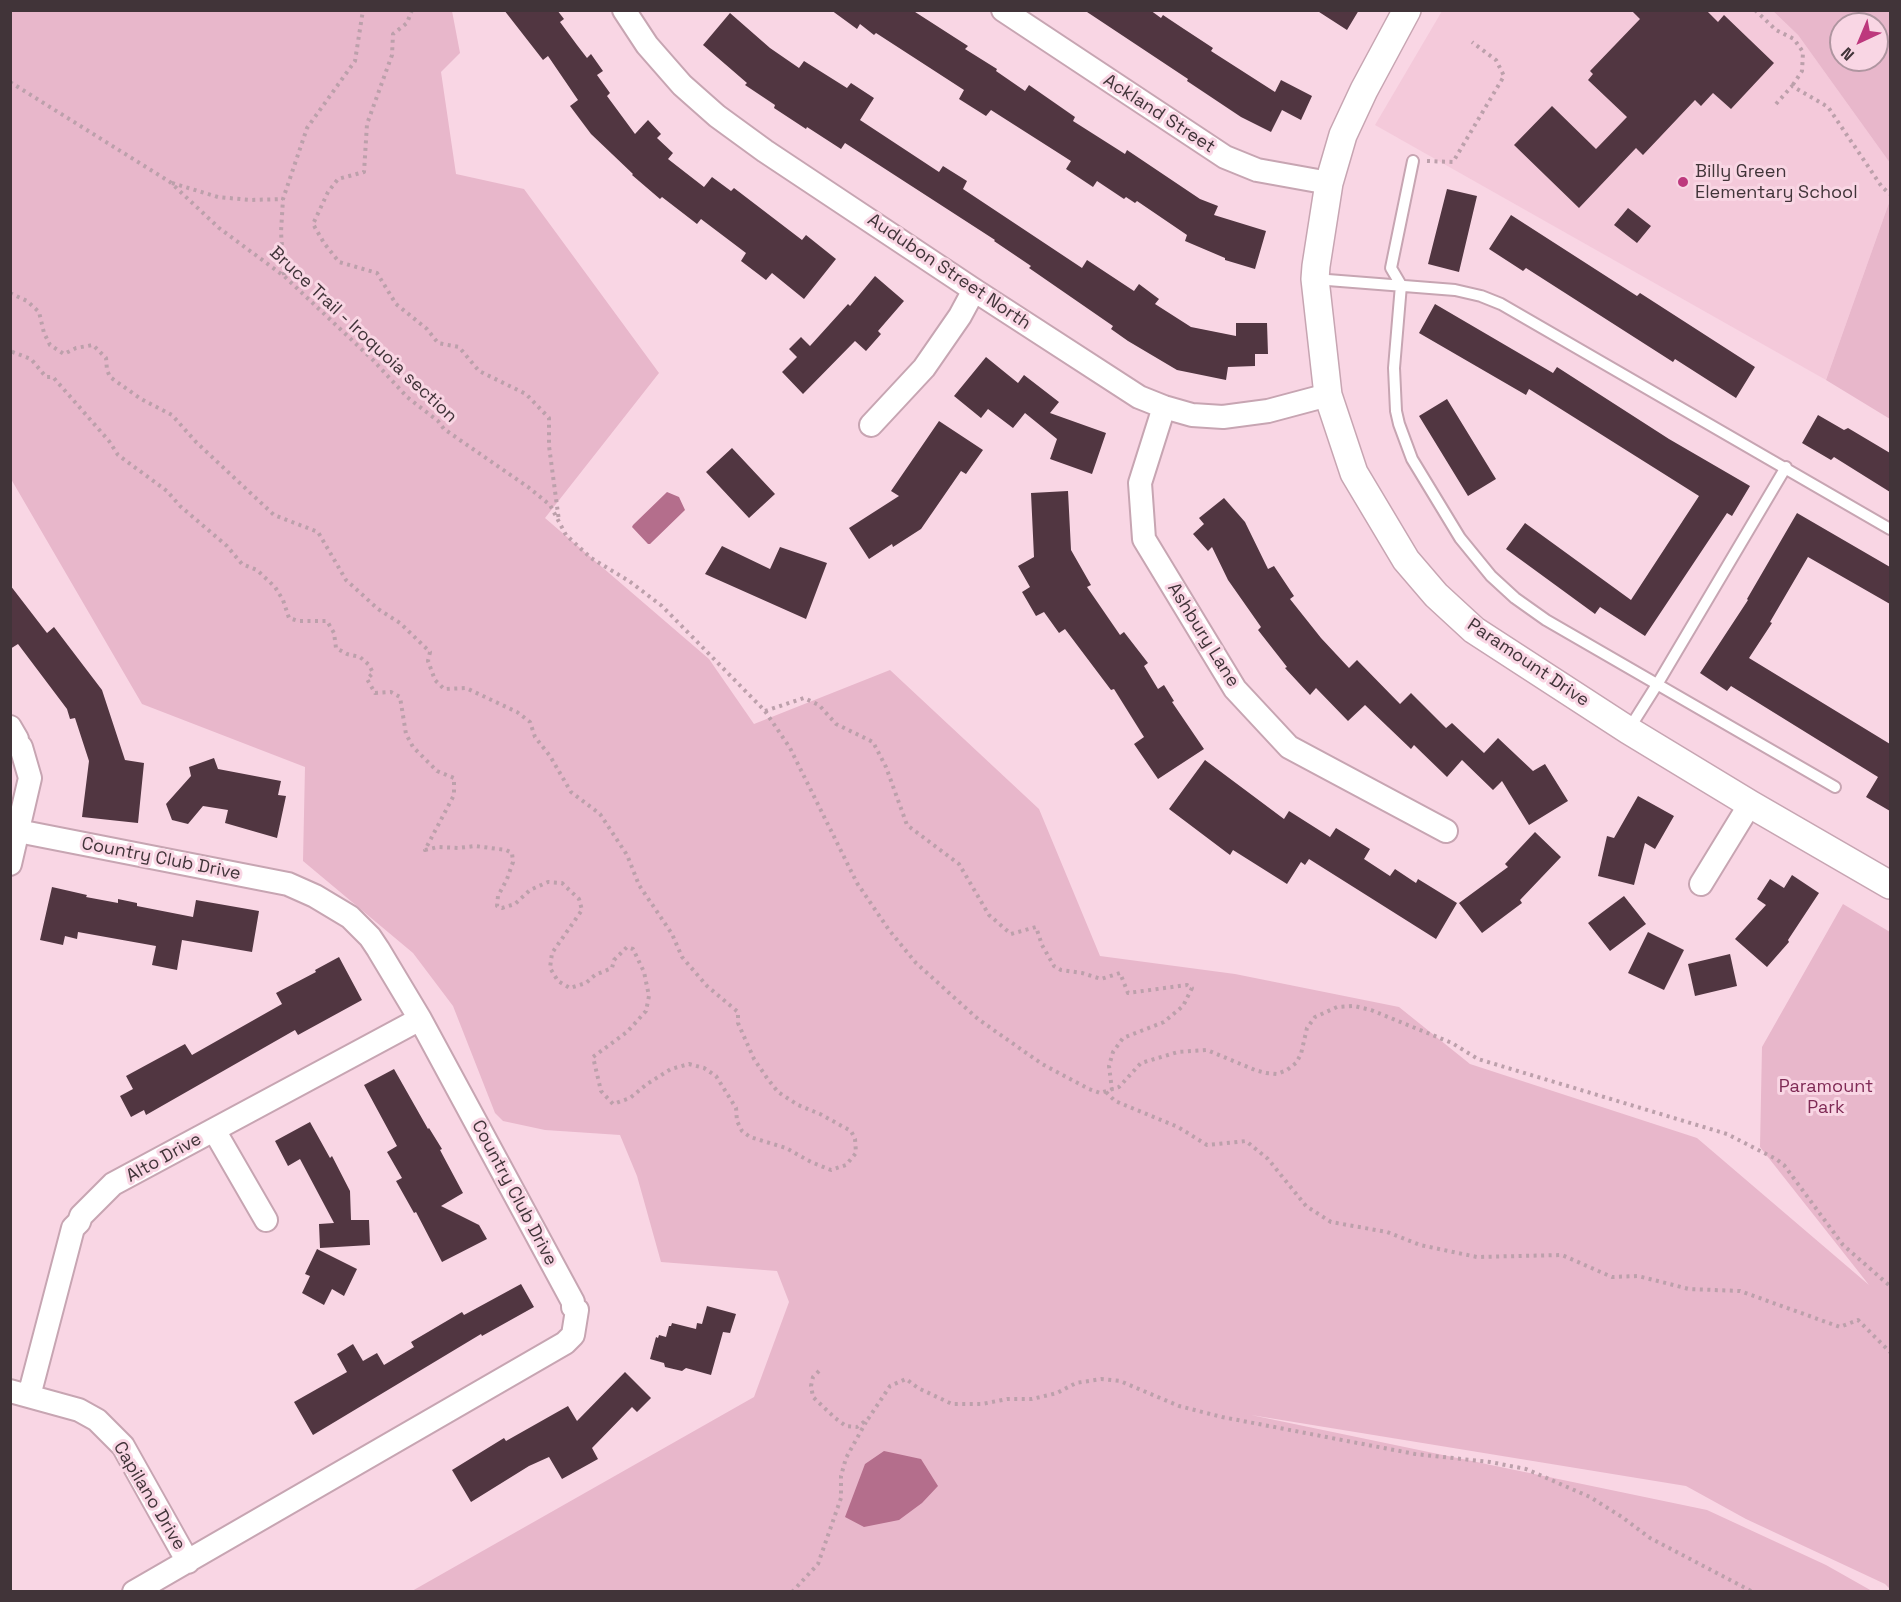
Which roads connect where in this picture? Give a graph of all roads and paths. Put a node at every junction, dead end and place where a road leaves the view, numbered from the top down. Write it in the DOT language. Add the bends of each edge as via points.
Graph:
graph roads {
  1 [pos="363,10"];
  2 [pos="412,10"];
  3 [pos="624,10"];
  4 [pos="1003,10"];
  5 [pos="1407,10"];
  6 [pos="1755,10"];
  7 [pos="1472,42"];
  8 [pos="10,82"];
  9 [pos="1791,86"];
  10 [pos="1776,104"];
  11 [pos="1413,161"];
  12 [pos="170,182"];
  13 [pos="1329,183"];
  14 [pos="1890,194"];
  15 [pos="283,200"];
  16 [pos="284,276"];
  17 [pos="1315,279"];
  18 [pos="1401,285"];
  19 [pos="974,290"];
  20 [pos="10,293"];
  21 [pos="10,351"];
  22 [pos="1328,395"];
  23 [pos="1164,407"];
  24 [pos="871,425"];
  25 [pos="1786,467"];
  26 [pos="560,524"];
  27 [pos="1890,529"];
  28 [pos="1658,684"];
  29 [pos="765,711"];
  30 [pos="10,727"];
  31 [pos="1629,730"];
  32 [pos="1835,787"];
  33 [pos="1750,804"];
  34 [pos="18,831"];
  35 [pos="1446,831"];
  36 [pos="10,864"];
  37 [pos="1701,884"];
  38 [pos="1890,885"];
  39 [pos="420,1019"];
  40 [pos="1112,1090"];
  41 [pos="1105,1091"];
  42 [pos="214,1130"];
  43 [pos="266,1220"];
  44 [pos="1890,1286"];
  45 [pos="1890,1352"];
  46 [pos="819,1371"];
  47 [pos="20,1394"];
  48 [pos="868,1419"];
  49 [pos="188,1562"];
  50 [pos="134,1592"];
  51 [pos="792,1592"];
  52 [pos="1753,1592"];
  1 -- 15 [label="path" via="355,61 308,128"];
  2 -- 26 [label="path" via="407,23 393,34 392,55 367,124 364,172 338,179 313,224 339,262 377,273 396,304 438,343 459,347 479,371 526,394 549,418"];
  3 -- 19 [label="street, Audubon Street North" via="647,45 682,85 717,116"];
  4 -- 13 [label="street, Ackland Street" via="1225,157 1257,170"];
  5 -- 13 [label="street, Paramount Drive" via="1343,135"];
  6 -- 9 [label="path" via="1776,30 1794,39 1803,52 1802,71"];
  7 -- 11 [label="path" via="1496,60 1504,76 1453,162"];
  8 -- 12 [label="path, Bruce Trail - Iroquoia section"];
  9 -- 10 [label="path"];
  9 -- 14 [label="path" via="1828,107"];
  11 -- 18 [label="lane" via="1392,268"];
  12 -- 15 [label="path" via="218,197"];
  12 -- 16 [label="path, Bruce Trail - Iroquoia section" via="219,228"];
  13 -- 17 [label="street, Paramount Drive"];
  15 -- 16 [label="path"];
  16 -- 26 [label="path, Bruce Trail - Iroquoia section" via="407,397 444,429 550,505"];
  17 -- 18 [label="lane"];
  17 -- 22 [label="street, Paramount Drive"];
  18 -- 25 [label="lane" via="1455,290 1501,304"];
  18 -- 28 [label="lane" via="1394,368 1399,424 1412,459 1460,538 1515,598"];
  19 -- 23 [label="street, Audubon Street North" via="1139,396"];
  19 -- 24 [label="street" via="924,368"];
  20 -- 21 [label="path" via="39,312 50,345 64,354 93,345 106,358 110,377 172,415 274,515 318,532 346,580 430,652 428,661 435,680 444,689 466,688 530,722 571,792 600,814 627,855 639,885 672,934 682,957 707,986 738,1012 738,1023 766,1078 798,1105 851,1131 856,1153 846,1165 831,1170 786,1148 750,1137 742,1131 736,1108 716,1076 704,1068 689,1065 671,1069 630,1098 613,1104 601,1091 593,1057 627,1032 646,1011 649,996 644,972 633,949 627,947 614,960 612,968 586,983 570,988 558,981 550,968 552,953 582,910 579,899 562,883 548,882 502,908 497,906 498,896 513,862 512,853 475,846 424,850 454,795 454,778 437,771 413,747 406,734 400,697 391,692 375,693 367,679 373,673 369,665 336,648 327,621 289,618 275,587 256,570 242,564 157,483 118,455 53,377 46,377 31,359"];
  22 -- 23 [label="street, Audubon Street North" via="1268,411 1223,417 1192,415"];
  22 -- 31 [label="street, Paramount Drive" via="1354,473 1406,560 1436,595 1474,630"];
  23 -- 35 [label="street, Ashbury Lane" via="1140,483 1144,539 1235,689 1289,747"];
  25 -- 27 [label="lane"];
  25 -- 28 [label="lane"];
  26 -- 29 [label="path, Bruce Trail - Iroquoia section" via="591,558 662,606"];
  28 -- 31 [label="lane"];
  28 -- 32 [label="lane"];
  29 -- 40 [label="path" via="804,698 819,705 836,724 873,742 907,825 959,864 989,915 1011,934 1036,927 1054,966 1101,980 1120,973 1128,993 1187,985 1192,988 1183,1006 1164,1022 1123,1038 1109,1066"];
  29 -- 41 [label="path, Bruce Trail - Iroquoia section" via="790,748 857,883 916,963 970,1013 1042,1064 1089,1089"];
  30 -- 34 [label="street" via="30,778"];
  31 -- 33 [label="street, Paramount Drive"];
  33 -- 37 [label="street"];
  33 -- 38 [label="street, Paramount Drive"];
  34 -- 36 [label="street"];
  34 -- 39 [label="street, Country Club Drive" via="288,884 315,896 350,917 370,938"];
  39 -- 42 [label="street, Alto Drive"];
  39 -- 49 [label="street, Country Club Drive" via="577,1310 573,1335"];
  40 -- 41 [label="path"];
  40 -- 44 [label="path" via="1125,1082 1141,1063 1178,1052 1207,1050 1266,1074 1277,1074 1296,1063 1307,1028 1315,1017 1337,1007 1371,1010 1452,1043 1478,1059 1727,1134 1776,1159 1844,1245"];
  41 -- 45 [label="path, Bruce Trail - Iroquoia section" via="1115,1101 1178,1127 1207,1145 1246,1141 1269,1159 1306,1206 1331,1222 1387,1232 1420,1245 1477,1257 1562,1255 1612,1277 1638,1276 1689,1289 1740,1291 1840,1327 1858,1320"];
  42 -- 43 [label="street"];
  42 -- 47 [label="street, Alto Drive" via="112,1184 81,1216 73,1228"];
  46 -- 48 [label="path" via="813,1377 813,1396 835,1418 846,1426 856,1427"];
  47 -- 49 [label="street, Capilano Drive" via="79,1410 97,1420 123,1446"];
  48 -- 51 [label="path" via="846,1458 841,1498 818,1563"];
  48 -- 52 [label="path" via="890,1386 906,1379 952,1404 1032,1399 1058,1393 1076,1383 1120,1381 1179,1406 1222,1417 1415,1454 1526,1469 1590,1497 1650,1538"];
  49 -- 50 [label="street, Country Club Drive"];
}
